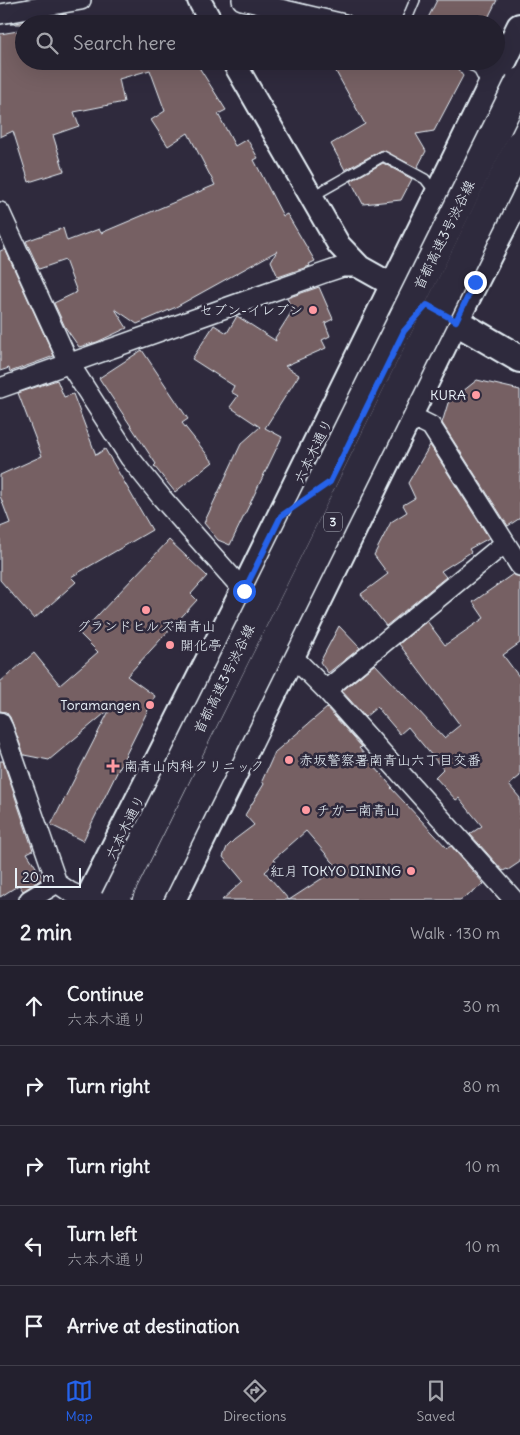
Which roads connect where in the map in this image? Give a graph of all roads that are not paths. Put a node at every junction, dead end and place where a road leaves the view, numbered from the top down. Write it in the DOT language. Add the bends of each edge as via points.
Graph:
graph roads {
  1 [pos="81,0"];
  2 [pos="199,0"];
  3 [pos="242,0"];
  4 [pos="415,0"];
  5 [pos="0,14"];
  6 [pos="207,15"];
  7 [pos="306,15"];
  8 [pos="409,15"];
  9 [pos="520,27"];
  10 [pos="505,58"];
  11 [pos="238,70"];
  12 [pos="483,70"];
  13 [pos="499,70"];
  14 [pos="520,82"];
  15 [pos="492,85"];
  16 [pos="520,121"];
  17 [pos="520,144"];
  18 [pos="520,193"];
  19 [pos="438,196"];
  20 [pos="310,197"];
  21 [pos="0,212"];
  22 [pos="360,267"];
  23 [pos="394,286"];
  24 [pos="427,305"];
  25 [pos="456,321"];
  26 [pos="520,359"];
  27 [pos="69,363"];
  28 [pos="0,388"];
  29 [pos="403,428"];
  30 [pos="281,516"];
  31 [pos="505,543"];
  32 [pos="520,566"];
  33 [pos="244,591"];
  34 [pos="292,656"];
  35 [pos="326,690"];
  36 [pos="1,726"];
  37 [pos="57,882"];
  38 [pos="29,900"];
  39 [pos="88,900"];
  40 [pos="115,900"];
  41 [pos="131,900"];
  42 [pos="147,900"];
  43 [pos="172,900"];
  44 [pos="514,900"];
  1 -- 5 [label="street"];
  2 -- 6 [label="street"];
  3 -- 7 [label="street"];
  4 -- 8 [label="lane"];
  9 -- 10 [label="main road, 六本木通り"];
  11 -- 20 [label="street"];
  12 -- 15 [label="street"];
  13 -- 15 [label="main road, 六本木通り"];
  14 -- 40 [label="highway, 首都高速3号渋谷線 / 3, bridge"];
  15 -- 19 [label="main road, 六本木通り"];
  16 -- 24 [label="main road"];
  17 -- 42 [label="highway, 首都高速3号渋谷線 / 3, bridge"];
  18 -- 25 [label="main road"];
  19 -- 20 [label="lane" via="425,179 383,156"];
  19 -- 23 [label="main road, 六本木通り"];
  20 -- 22 [label="street" via="339,245"];
  21 -- 27 [label="street"];
  22 -- 23 [label="street"];
  22 -- 27 [label="street" via="342,267"];
  23 -- 24 [label="main road"];
  23 -- 30 [label="main road, 六本木通り"];
  24 -- 25 [label="main road"];
  24 -- 30 [label="main road" via="404,331 330,482"];
  24 -- 41 [label="main road"];
  25 -- 26 [label="main road"];
  25 -- 29 [label="main road"];
  27 -- 28 [label="street"];
  27 -- 33 [label="street" via="130,458"];
  29 -- 31 [label="street" via="419,420 431,426"];
  29 -- 34 [label="main road"];
  30 -- 33 [label="main road, 六本木通り"];
  31 -- 32 [label="street"];
  31 -- 35 [label="street"];
  33 -- 39 [label="main road, 六本木通り"];
  34 -- 35 [label="street"];
  34 -- 43 [label="main road"];
  35 -- 44 [label="street"];
  36 -- 37 [label="street"];
  37 -- 38 [label="street"];
  37 -- 39 [label="street"];
}
